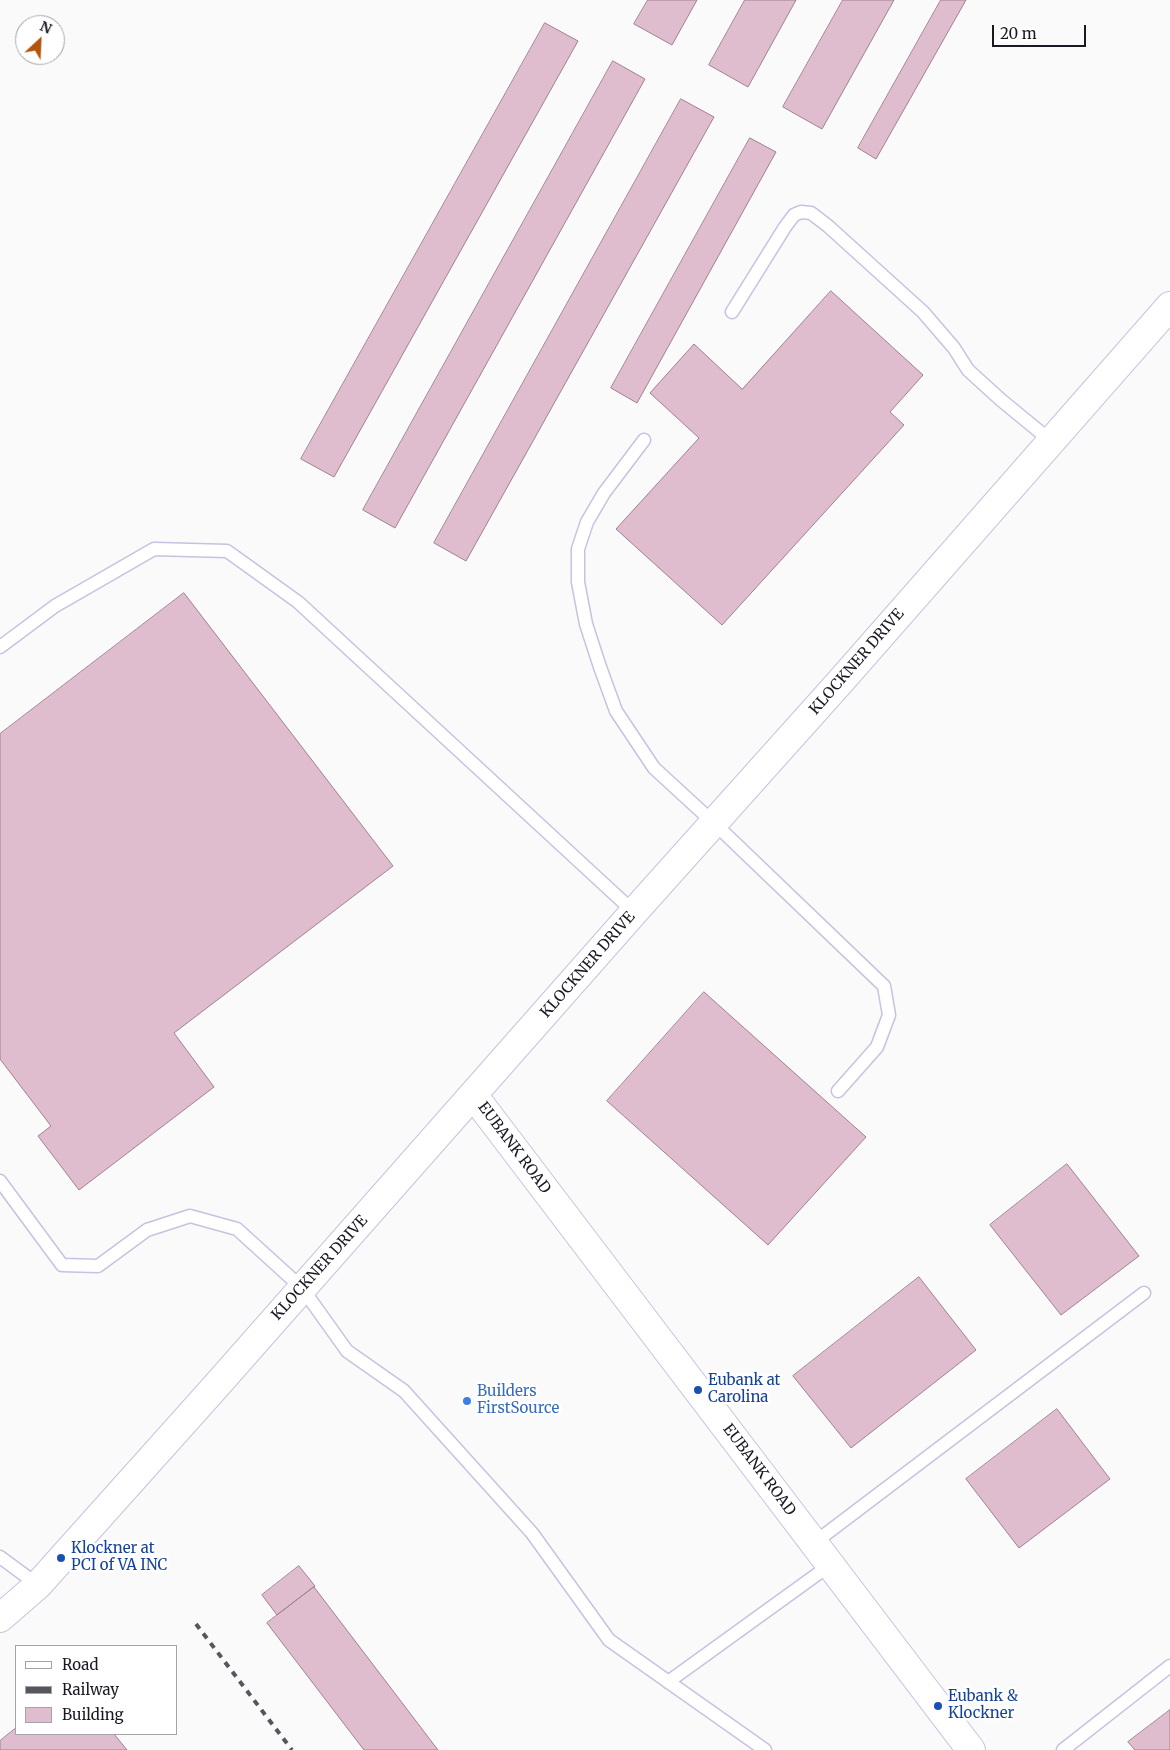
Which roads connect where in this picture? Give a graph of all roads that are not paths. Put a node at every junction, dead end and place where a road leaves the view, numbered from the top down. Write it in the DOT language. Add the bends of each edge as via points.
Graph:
graph roads {
  1 [pos="1170,306"];
  2 [pos="732,312"];
  3 [pos="644,440"];
  4 [pos="1051,441"];
  5 [pos="0,647"];
  6 [pos="715,824"];
  7 [pos="634,912"];
  8 [pos="838,1091"];
  9 [pos="474,1096"];
  10 [pos="0,1181"];
  11 [pos="302,1288"];
  12 [pos="1144,1293"];
  13 [pos="814,1543"];
  14 [pos="0,1557"];
  15 [pos="830,1565"];
  16 [pos="38,1584"];
  17 [pos="0,1618"];
  18 [pos="1170,1666"];
  19 [pos="668,1682"];
  20 [pos="765,1750"];
  21 [pos="971,1750"];
  22 [pos="1062,1750"];
  1 -- 4 [label="street, KLOCKNER DRIVE"];
  2 -- 4 [label="lane" via="785,226 794,215 801,212 811,214 923,312 968,370"];
  3 -- 6 [label="lane" via="604,492 587,522 578,549 578,582 586,624 616,711 654,768"];
  4 -- 6 [label="street, KLOCKNER DRIVE"];
  5 -- 7 [label="lane" via="55,606 154,549 227,551 298,602"];
  6 -- 7 [label="street, KLOCKNER DRIVE"];
  6 -- 8 [label="lane" via="884,986 889,1015 877,1047"];
  7 -- 9 [label="street, KLOCKNER DRIVE"];
  9 -- 11 [label="street, KLOCKNER DRIVE"];
  9 -- 13 [label="street, EUBANK ROAD"];
  10 -- 11 [label="lane" via="62,1265 98,1266 147,1230 190,1216 237,1229"];
  11 -- 16 [label="street, KLOCKNER DRIVE"];
  11 -- 19 [label="lane" via="347,1351 404,1391 532,1533 610,1640"];
  12 -- 13 [label="lane"];
  13 -- 15 [label="street, EUBANK ROAD"];
  14 -- 16 [label="lane"];
  15 -- 19 [label="lane"];
  15 -- 21 [label="street, EUBANK ROAD"];
  16 -- 17 [label="street, KLOCKNER DRIVE"];
  18 -- 22 [label="lane"];
  19 -- 20 [label="lane"];
}
